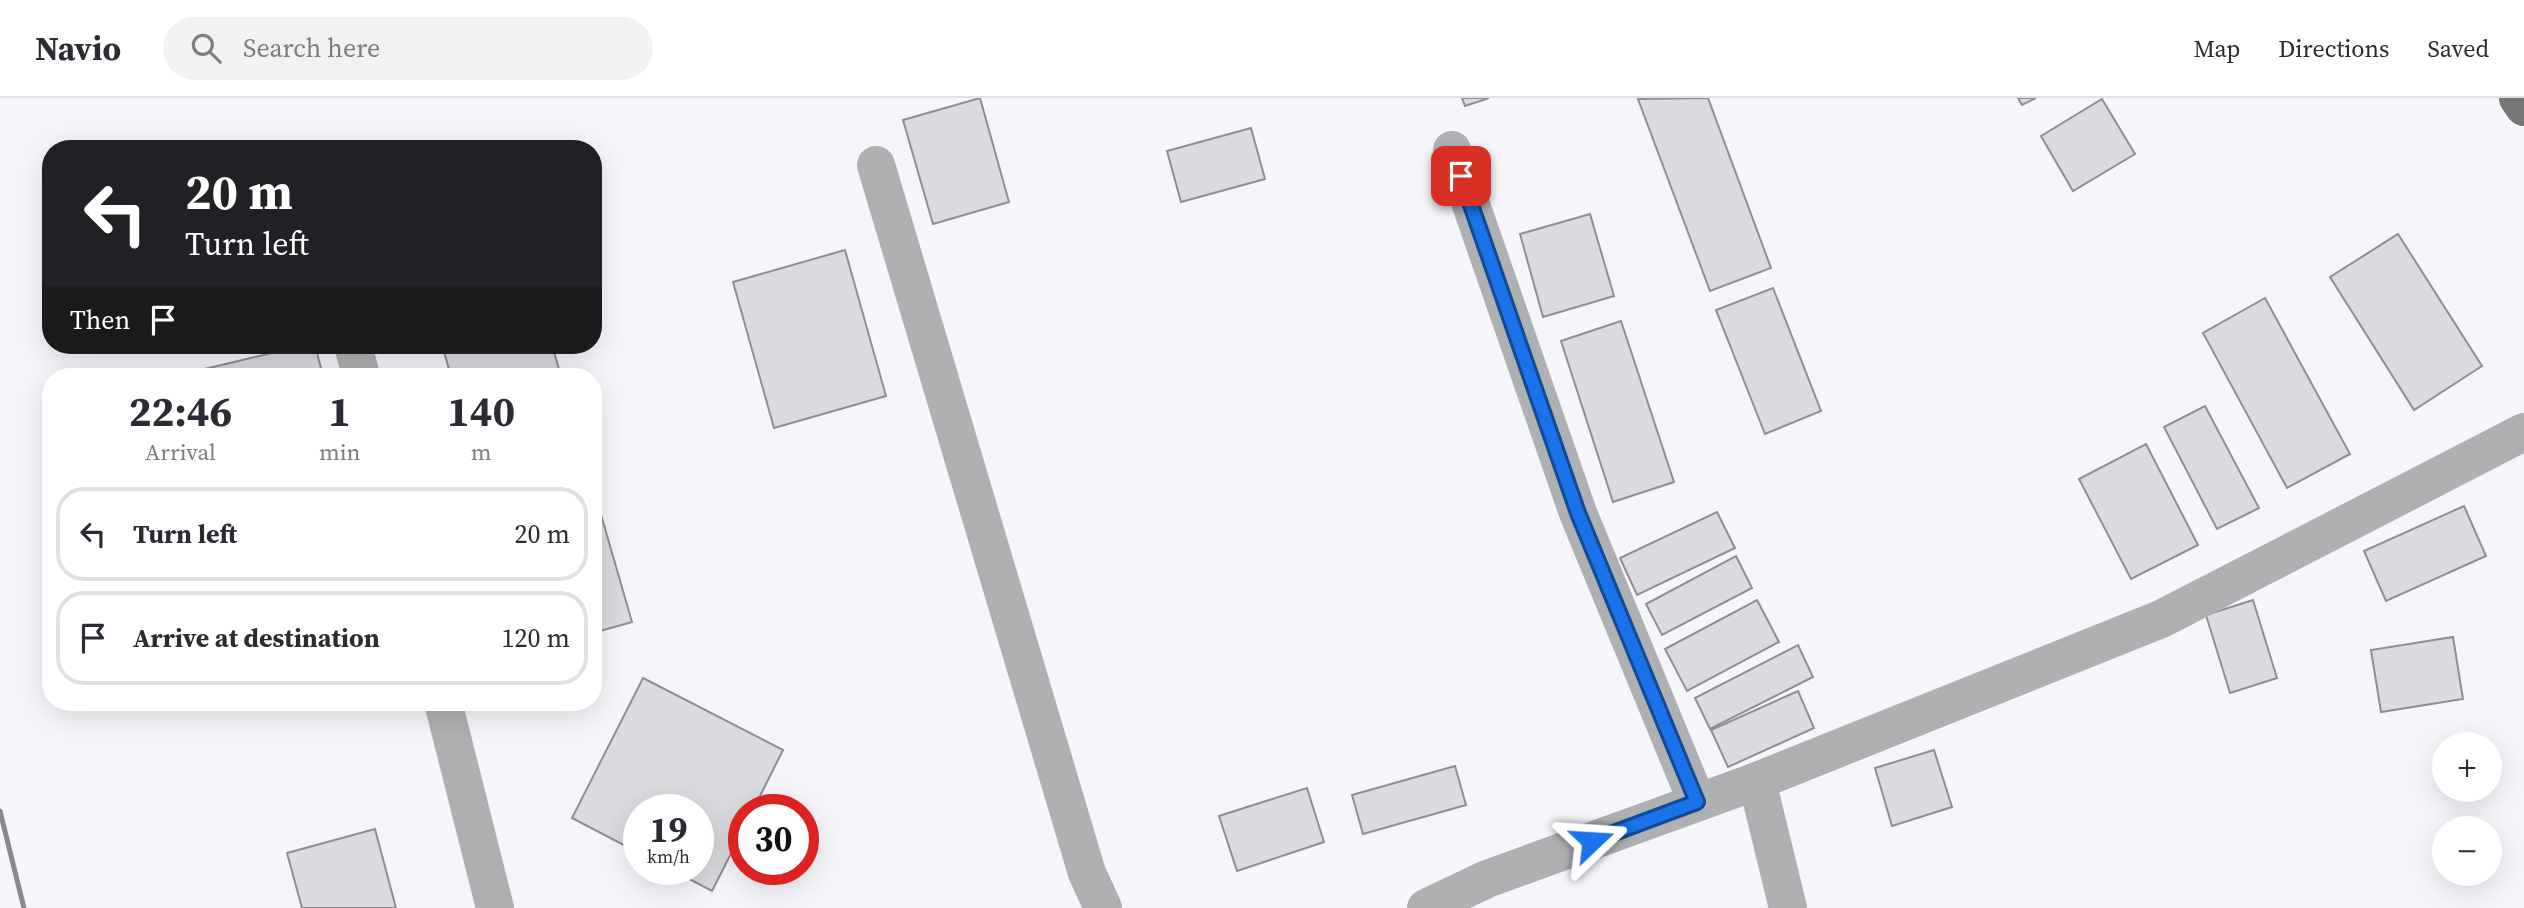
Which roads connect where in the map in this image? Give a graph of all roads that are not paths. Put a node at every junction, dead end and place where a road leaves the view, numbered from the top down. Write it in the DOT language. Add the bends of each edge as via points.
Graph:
graph roads {
  1 [pos="2518,98"];
  2 [pos="2524,107"];
  3 [pos="1452,150"];
  4 [pos="876,166"];
  5 [pos="2524,432"];
  6 [pos="445,711"];
  7 [pos="1757,780"];
  8 [pos="1697,802"];
  9 [pos="495,908"];
  10 [pos="1103,908"];
  11 [pos="1426,908"];
  12 [pos="1788,908"];
  1 -- 2 [label="main road"];
  3 -- 8 [label="street" via="1578,513"];
  4 -- 10 [label="street" via="1087,873"];
  5 -- 7 [label="street" via="2161,620"];
  6 -- 9 [label="street"];
  7 -- 8 [label="street"];
  7 -- 12 [label="street"];
  8 -- 11 [label="street" via="1488,879"];
}
